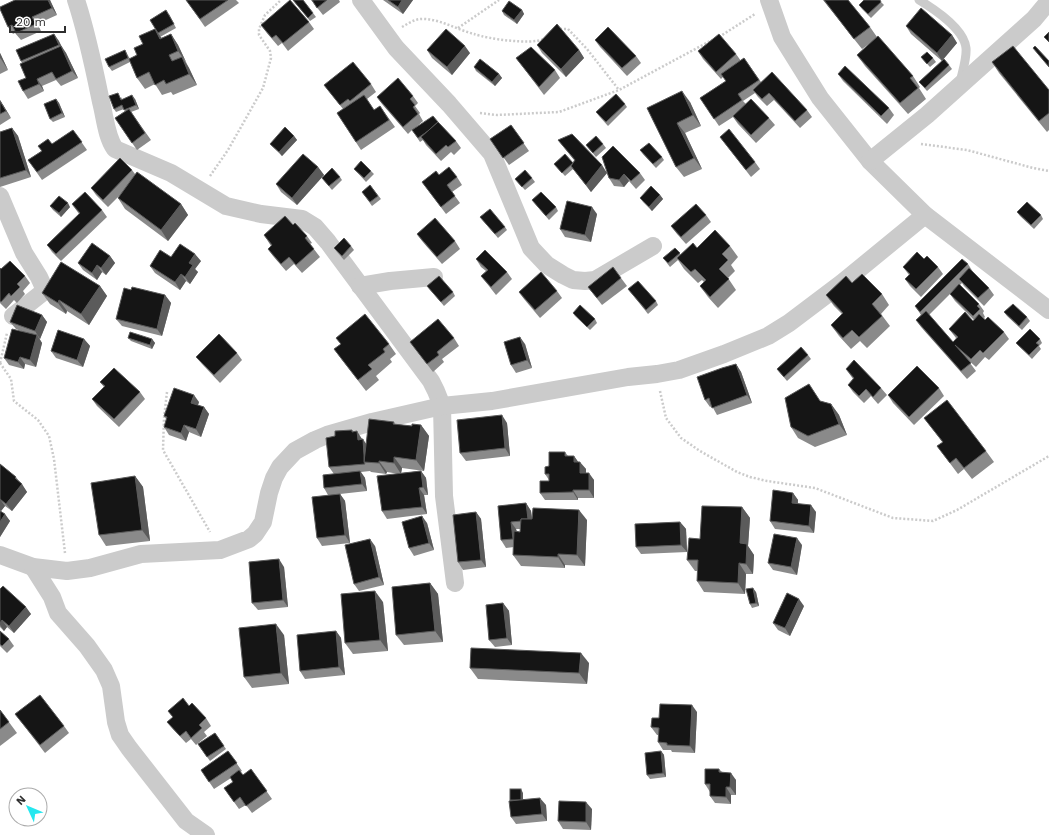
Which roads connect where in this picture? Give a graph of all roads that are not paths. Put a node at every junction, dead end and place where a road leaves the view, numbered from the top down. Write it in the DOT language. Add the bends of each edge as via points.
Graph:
graph roads {
  1 [pos="76,0"];
  2 [pos="361,0"];
  3 [pos="919,0"];
  4 [pos="1049,1"];
  5 [pos="770,2"];
  6 [pos="959,86"];
  7 [pos="870,161"];
  8 [pos="0,196"];
  9 [pos="925,215"];
  10 [pos="653,246"];
  11 [pos="434,277"];
  12 [pos="360,286"];
  13 [pos="1049,310"];
  14 [pos="13,316"];
  15 [pos="442,406"];
  16 [pos="0,555"];
  17 [pos="33,567"];
  18 [pos="455,583"];
  19 [pos="206,835"];
  1 -- 12 [label="street" via="107,127 115,149 171,173 226,206 302,219 310,223 328,242"];
  2 -- 10 [label="street" via="388,38 492,154 531,248 547,265 573,280 595,280"];
  3 -- 6 [label="lane" via="941,14 953,25 963,40 966,50"];
  4 -- 6 [label="street" via="1034,19"];
  5 -- 7 [label="street" via="782,38 820,98"];
  6 -- 7 [label="street"];
  7 -- 9 [label="street"];
  8 -- 14 [label="street" via="24,253 44,288 42,293"];
  9 -- 13 [label="street"];
  9 -- 15 [label="street" via="789,323 768,336 724,354 679,370 492,401"];
  11 -- 12 [label="street"];
  12 -- 15 [label="street" via="431,381"];
  15 -- 17 [label="street" via="327,435 295,451 280,467 274,478 260,528 249,538 220,550 141,554 90,568 67,571"];
  15 -- 18 [label="street" via="444,496"];
  16 -- 17 [label="street"];
  17 -- 19 [label="street" via="52,598 58,614 87,646 104,670 111,686 120,735 186,821"];
}
